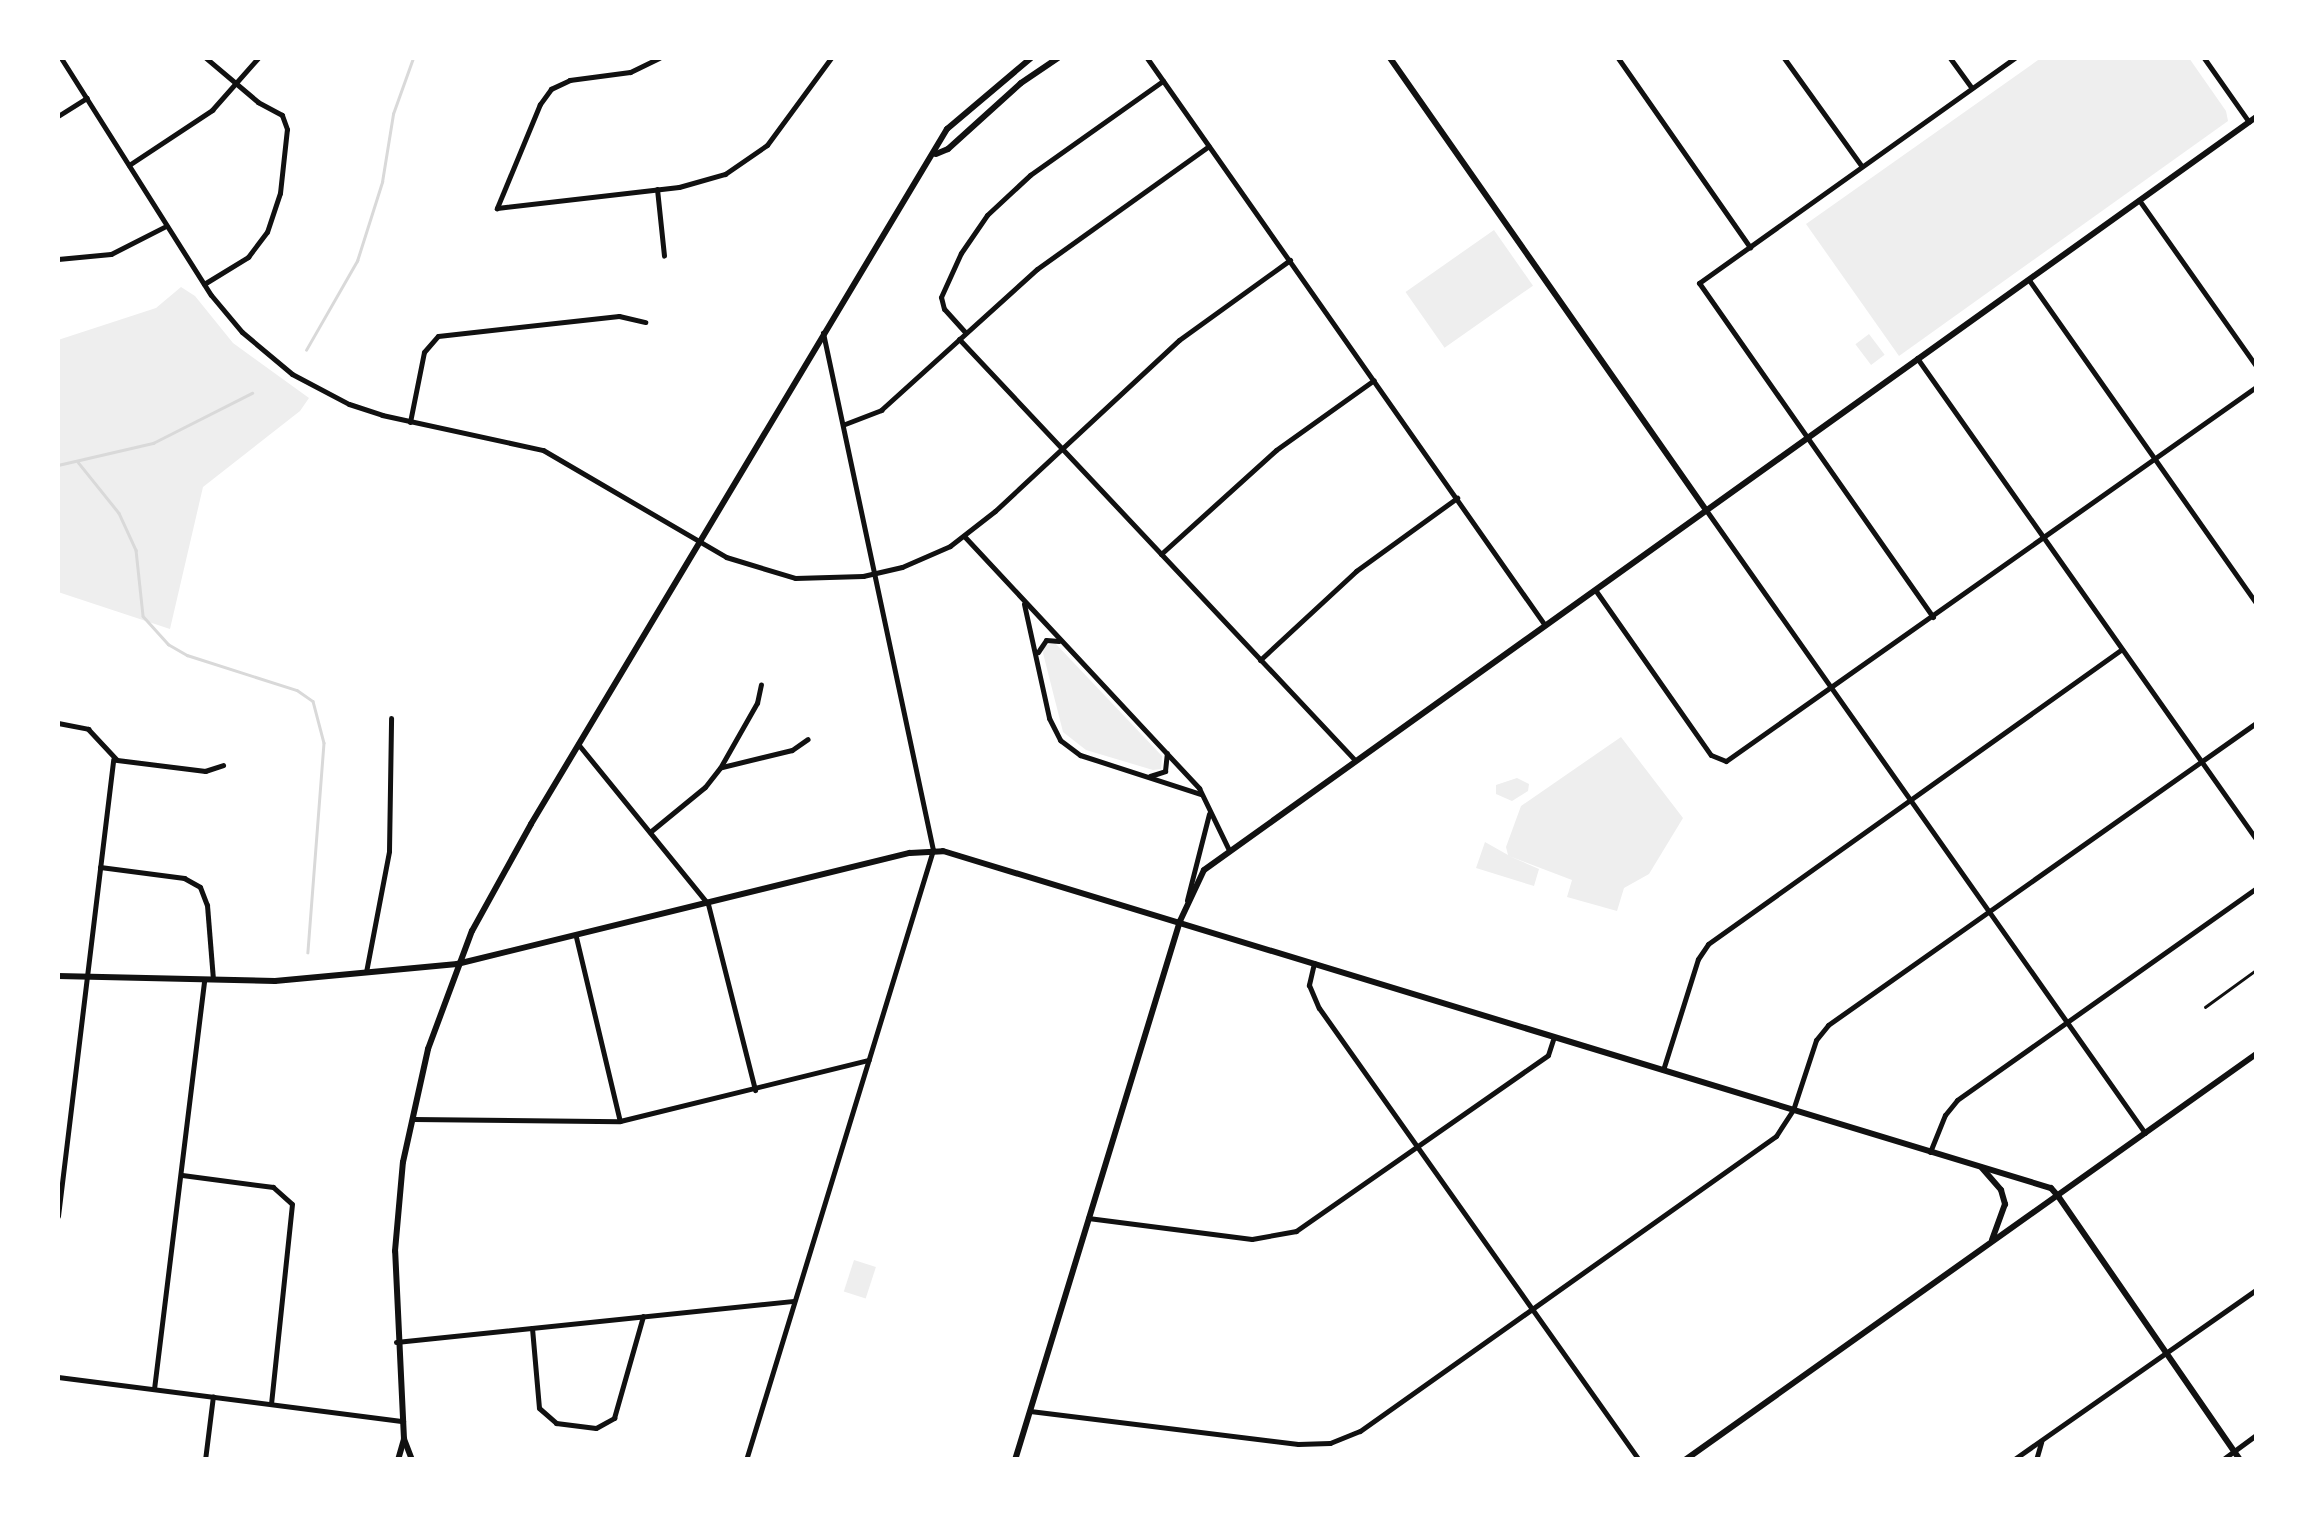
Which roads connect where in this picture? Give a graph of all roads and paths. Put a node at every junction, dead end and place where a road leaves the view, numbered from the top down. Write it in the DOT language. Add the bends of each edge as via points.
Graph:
graph roads {
  1 [pos="62,58"];
  2 [pos="206,58"];
  3 [pos="258,58"];
  4 [pos="658,58"];
  5 [pos="831,58"];
  6 [pos="1031,58"];
  7 [pos="1058,58"];
  8 [pos="1146,58"];
  9 [pos="1390,58"];
  10 [pos="1618,58"];
  11 [pos="1784,58"];
  12 [pos="1950,58"];
  13 [pos="2015,58"];
  14 [pos="2204,58"];
  15 [pos="1163,81"];
  16 [pos="237,84"];
  17 [pos="1972,88"];
  18 [pos="88,98"];
  19 [pos="58,116"];
  20 [pos="2253,120"];
  21 [pos="1209,146"];
  22 [pos="934,154"];
  23 [pos="129,164"];
  24 [pos="1862,166"];
  25 [pos="657,189"];
  26 [pos="2139,200"];
  27 [pos="166,226"];
  28 [pos="1750,246"];
  29 [pos="664,256"];
  30 [pos="58,259"];
  31 [pos="1290,260"];
  32 [pos="2029,280"];
  33 [pos="204,284"];
  34 [pos="645,322"];
  35 [pos="966,332"];
  36 [pos="824,333"];
  37 [pos="958,339"];
  38 [pos="1918,358"];
  39 [pos="2256,366"];
  40 [pos="1374,380"];
  41 [pos="2256,387"];
  42 [pos="410,422"];
  43 [pos="845,424"];
  44 [pos="1806,436"];
  45 [pos="1061,448"];
  46 [pos="2154,458"];
  47 [pos="1457,498"];
  48 [pos="1706,510"];
  49 [pos="964,536"];
  50 [pos="2044,537"];
  51 [pos="700,542"];
  52 [pos="1160,554"];
  53 [pos="878,573"];
  54 [pos="1595,589"];
  55 [pos="1020,597"];
  56 [pos="2256,603"];
  57 [pos="1933,617"];
  58 [pos="1544,624"];
  59 [pos="1066,645"];
  60 [pos="2122,648"];
  61 [pos="1037,658"];
  62 [pos="1260,660"];
  63 [pos="761,684"];
  64 [pos="1832,688"];
  65 [pos="391,718"];
  66 [pos="2256,722"];
  67 [pos="58,723"];
  68 [pos="808,739"];
  69 [pos="578,744"];
  70 [pos="1166,751"];
  71 [pos="113,759"];
  72 [pos="1354,759"];
  73 [pos="2202,761"];
  74 [pos="223,766"];
  75 [pos="720,768"];
  76 [pos="1148,776"];
  77 [pos="1205,797"];
  78 [pos="1910,800"];
  79 [pos="1210,811"];
  80 [pos="650,832"];
  81 [pos="2256,839"];
  82 [pos="1228,848"];
  83 [pos="933,850"];
  84 [pos="100,867"];
  85 [pos="2256,888"];
  86 [pos="1186,901"];
  87 [pos="708,904"];
  88 [pos="1989,912"];
  89 [pos="1180,921"];
  90 [pos="576,937"];
  91 [pos="1314,962"];
  92 [pos="457,964"];
  93 [pos="2256,970"];
  94 [pos="366,975"];
  95 [pos="58,976"];
  96 [pos="87,977"];
  97 [pos="208,979"];
  98 [pos="2205,1007"];
  99 [pos="2066,1023"];
  100 [pos="1554,1036"];
  101 [pos="2256,1054"];
  102 [pos="869,1060"];
  103 [pos="1663,1070"];
  104 [pos="754,1090"];
  105 [pos="1793,1110"];
  106 [pos="410,1118"];
  107 [pos="620,1121"];
  108 [pos="2146,1134"];
  109 [pos="58,1142"];
  110 [pos="66,1144"];
  111 [pos="1418,1147"];
  112 [pos="1930,1152"];
  113 [pos="1981,1168"];
  114 [pos="182,1175"];
  115 [pos="2058,1196"];
  116 [pos="58,1216"];
  117 [pos="1088,1218"];
  118 [pos="1990,1244"];
  119 [pos="2256,1290"];
  120 [pos="794,1301"];
  121 [pos="1533,1309"];
  122 [pos="643,1316"];
  123 [pos="532,1328"];
  124 [pos="396,1342"];
  125 [pos="2168,1352"];
  126 [pos="58,1377"];
  127 [pos="154,1389"];
  128 [pos="213,1396"];
  129 [pos="270,1404"];
  130 [pos="1030,1410"];
  131 [pos="402,1420"];
  132 [pos="2256,1435"];
  133 [pos="404,1439"];
  134 [pos="2042,1439"];
  135 [pos="2235,1450"];
  136 [pos="205,1460"];
  137 [pos="398,1460"];
  138 [pos="412,1460"];
  139 [pos="746,1460"];
  140 [pos="1015,1460"];
  141 [pos="1638,1460"];
  142 [pos="1685,1460"];
  143 [pos="2013,1460"];
  144 [pos="2036,1460"];
  145 [pos="2222,1460"];
  146 [pos="2240,1460"];
  1 -- 18 [label="street"];
  2 -- 16 [label="street"];
  3 -- 16 [label="street"];
  4 -- 25 [label="street" via="630,72 550,89 497,208"];
  5 -- 25 [label="street" via="753,158 711,179"];
  6 -- 22 [label="main road" via="966,109"];
  7 -- 22 [label="main road"];
  8 -- 15 [label="street"];
  9 -- 48 [label="main road"];
  10 -- 28 [label="street"];
  11 -- 24 [label="street"];
  12 -- 17 [label="street"];
  13 -- 17 [label="street"];
  14 -- 20 [label="street"];
  15 -- 21 [label="street"];
  15 -- 35 [label="street" via="1030,175 987,215 941,297"];
  16 -- 23 [label="street" via="201,118"];
  16 -- 33 [label="street" via="286,120 280,193 258,246"];
  17 -- 24 [label="street"];
  18 -- 19 [label="street"];
  18 -- 23 [label="street"];
  20 -- 26 [label="main road"];
  21 -- 31 [label="street"];
  21 -- 35 [label="street" via="1060,251"];
  22 -- 36 [label="main road"];
  23 -- 27 [label="street"];
  24 -- 28 [label="street"];
  25 -- 29 [label="street"];
  26 -- 32 [label="main road"];
  26 -- 39 [label="street"];
  27 -- 30 [label="street" via="111,254"];
  27 -- 33 [label="street"];
  28 -- 44 [label="street" via="1699,283"];
  31 -- 40 [label="street"];
  31 -- 45 [label="street" via="1179,340"];
  32 -- 38 [label="main road"];
  32 -- 46 [label="street"];
  33 -- 42 [label="street" via="242,332 292,374 349,404"];
  34 -- 42 [label="street" via="619,316 438,336 424,352"];
  35 -- 37 [label="street"];
  36 -- 43 [label="street"];
  36 -- 51 [label="main road"];
  37 -- 43 [label="street" via="881,410"];
  37 -- 45 [label="street"];
  38 -- 44 [label="main road"];
  38 -- 50 [label="street"];
  40 -- 47 [label="street"];
  40 -- 52 [label="street" via="1255,468"];
  41 -- 46 [label="street"];
  42 -- 51 [label="street" via="542,450"];
  43 -- 53 [label="street"];
  44 -- 48 [label="main road"];
  44 -- 57 [label="street"];
  45 -- 49 [label="street"];
  45 -- 52 [label="street"];
  46 -- 50 [label="street"];
  46 -- 56 [label="street"];
  47 -- 58 [label="street"];
  47 -- 62 [label="street" via="1356,571"];
  48 -- 54 [label="main road"];
  48 -- 64 [label="street"];
  49 -- 53 [label="street" via="924,560"];
  49 -- 55 [label="street"];
  50 -- 57 [label="street"];
  50 -- 60 [label="street"];
  51 -- 53 [label="street" via="738,563 795,578"];
  51 -- 69 [label="main road"];
  52 -- 62 [label="street"];
  53 -- 83 [label="street"];
  54 -- 58 [label="main road"];
  54 -- 64 [label="street" via="1711,755 1722,761"];
  55 -- 59 [label="street"];
  55 -- 61 [label="street"];
  57 -- 64 [label="street"];
  58 -- 72 [label="main road"];
  59 -- 61 [label="street" via="1046,640"];
  59 -- 70 [label="street"];
  60 -- 73 [label="street"];
  60 -- 78 [label="street"];
  61 -- 76 [label="street" via="1060,740 1080,755"];
  62 -- 72 [label="street"];
  63 -- 75 [label="street"];
  64 -- 78 [label="street"];
  65 -- 94 [label="street" via="389,852"];
  66 -- 73 [label="street"];
  67 -- 71 [label="street" via="88,729"];
  68 -- 75 [label="street" via="792,750"];
  69 -- 80 [label="street"];
  69 -- 92 [label="main road"];
  70 -- 76 [label="street" via="1165,770"];
  70 -- 77 [label="street"];
  71 -- 74 [label="street" via="205,770"];
  71 -- 84 [label="street"];
  72 -- 82 [label="main road"];
  73 -- 81 [label="street"];
  73 -- 88 [label="street"];
  75 -- 80 [label="street"];
  76 -- 77 [label="street"];
  77 -- 79 [label="street"];
  78 -- 88 [label="street"];
  78 -- 103 [label="street" via="1708,944"];
  79 -- 82 [label="street"];
  79 -- 86 [label="street"];
  80 -- 87 [label="street"];
  82 -- 86 [label="main road" via="1203,871"];
  83 -- 87 [label="main road"];
  83 -- 89 [label="main road"];
  83 -- 102 [label="street"];
  84 -- 96 [label="street"];
  84 -- 97 [label="street" via="200,886 208,910"];
  85 -- 99 [label="street"];
  86 -- 89 [label="main road"];
  87 -- 90 [label="main road"];
  87 -- 104 [label="street"];
  88 -- 99 [label="street"];
  88 -- 105 [label="street" via="1823,1029"];
  89 -- 91 [label="main road"];
  89 -- 117 [label="main road"];
  90 -- 92 [label="main road"];
  90 -- 107 [label="street"];
  91 -- 100 [label="main road"];
  91 -- 111 [label="street" via="1315,1002"];
  92 -- 94 [label="main road"];
  92 -- 106 [label="main road"];
  93 -- 98 [label="lane"];
  94 -- 97 [label="main road"];
  95 -- 96 [label="main road"];
  96 -- 97 [label="main road"];
  96 -- 110 [label="street"];
  97 -- 114 [label="street"];
  99 -- 108 [label="street"];
  99 -- 112 [label="street" via="1958,1100"];
  100 -- 103 [label="main road"];
  100 -- 111 [label="street" via="1548,1055"];
  101 -- 108 [label="main road"];
  102 -- 104 [label="street"];
  102 -- 120 [label="street"];
  103 -- 105 [label="main road"];
  104 -- 107 [label="street"];
  105 -- 112 [label="main road"];
  105 -- 121 [label="street" via="1770,1141"];
  106 -- 107 [label="street"];
  106 -- 124 [label="main road" via="394,1251"];
  108 -- 115 [label="main road"];
  109 -- 110 [label="street"];
  110 -- 116 [label="street"];
  111 -- 117 [label="street" via="1314,1222 1276,1238"];
  111 -- 121 [label="street"];
  112 -- 113 [label="main road"];
  113 -- 115 [label="main road"];
  113 -- 118 [label="main road" via="2005,1200"];
  114 -- 127 [label="street"];
  114 -- 129 [label="street" via="274,1187 292,1204"];
  115 -- 118 [label="main road"];
  115 -- 125 [label="main road"];
  117 -- 130 [label="main road"];
  118 -- 142 [label="main road"];
  119 -- 125 [label="street"];
  120 -- 122 [label="street"];
  120 -- 139 [label="street"];
  121 -- 130 [label="street" via="1360,1431 1330,1443"];
  121 -- 141 [label="street"];
  122 -- 123 [label="street"];
  122 -- 123 [label="street" via="614,1418 596,1428 556,1423 539,1408"];
  123 -- 124 [label="street"];
  124 -- 131 [label="main road"];
  125 -- 134 [label="street"];
  125 -- 135 [label="main road"];
  126 -- 127 [label="street"];
  127 -- 128 [label="street"];
  128 -- 129 [label="street"];
  128 -- 136 [label="street"];
  129 -- 131 [label="street"];
  130 -- 140 [label="main road"];
  131 -- 133 [label="main road"];
  132 -- 135 [label="street"];
  133 -- 137 [label="main road"];
  133 -- 138 [label="main road"];
  134 -- 143 [label="street"];
  134 -- 144 [label="street"];
  135 -- 145 [label="street"];
  135 -- 146 [label="main road"];
}
